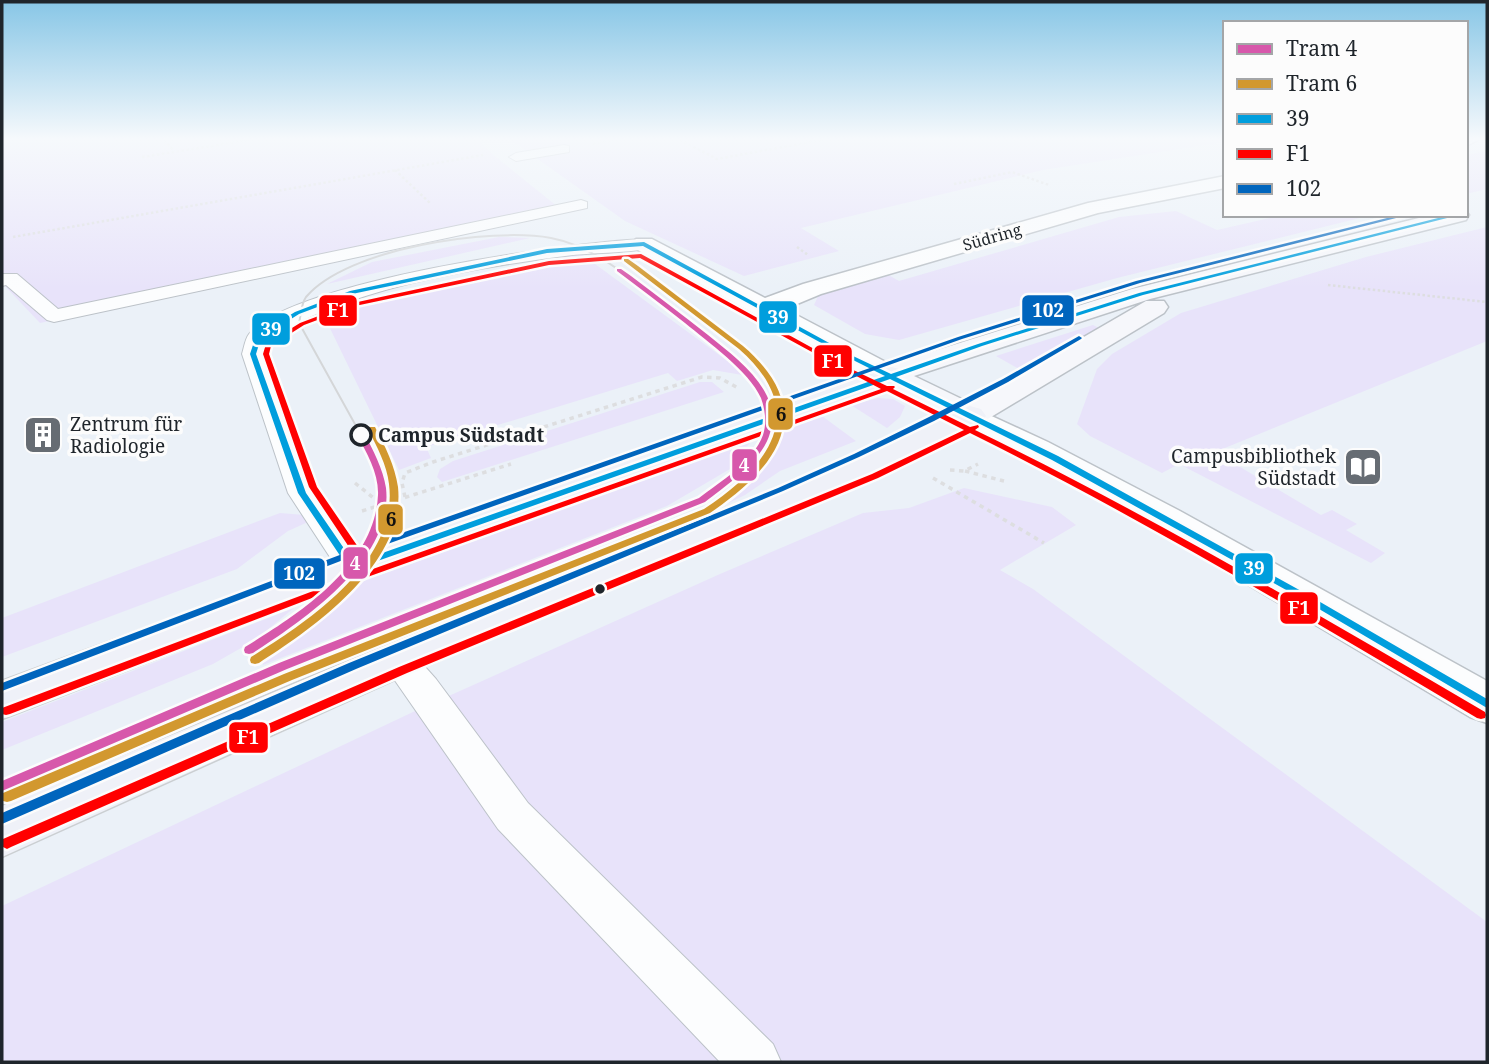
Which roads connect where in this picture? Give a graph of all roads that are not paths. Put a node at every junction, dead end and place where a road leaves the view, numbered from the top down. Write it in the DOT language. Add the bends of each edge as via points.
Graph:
graph roads {
  1 [pos="1185,190"];
  2 [pos="581,205"];
  3 [pos="1451,217"];
  4 [pos="644,244"];
  5 [pos="2,280"];
  6 [pos="1203,281"];
  7 [pos="763,308"];
  8 [pos="888,375"];
  9 [pos="970,416"];
  10 [pos="352,567"];
  11 [pos="398,659"];
  12 [pos="2,700"];
  13 [pos="1487,704"];
  14 [pos="2,832"];
  15 [pos="755,1062"];
  1 -- 7 [label="street, Südring" via="1095,207 812,289"];
  2 -- 5 [label="lane" via="54,316 10,278"];
  3 -- 6 [label="main road"];
  4 -- 7 [label="street"];
  4 -- 10 [label="lane" via="547,251 350,293 297,313 258,337 253,354 302,494"];
  6 -- 8 [label="main road" via="1141,294"];
  6 -- 9 [label="main road"];
  7 -- 8 [label="street"];
  8 -- 9 [label="main road"];
  8 -- 10 [label="main road"];
  9 -- 11 [label="main road" via="870,465"];
  9 -- 13 [label="street" via="1266,575"];
  10 -- 12 [label="main road"];
  11 -- 14 [label="main road"];
  11 -- 15 [label="lane" via="513,816"];
}
